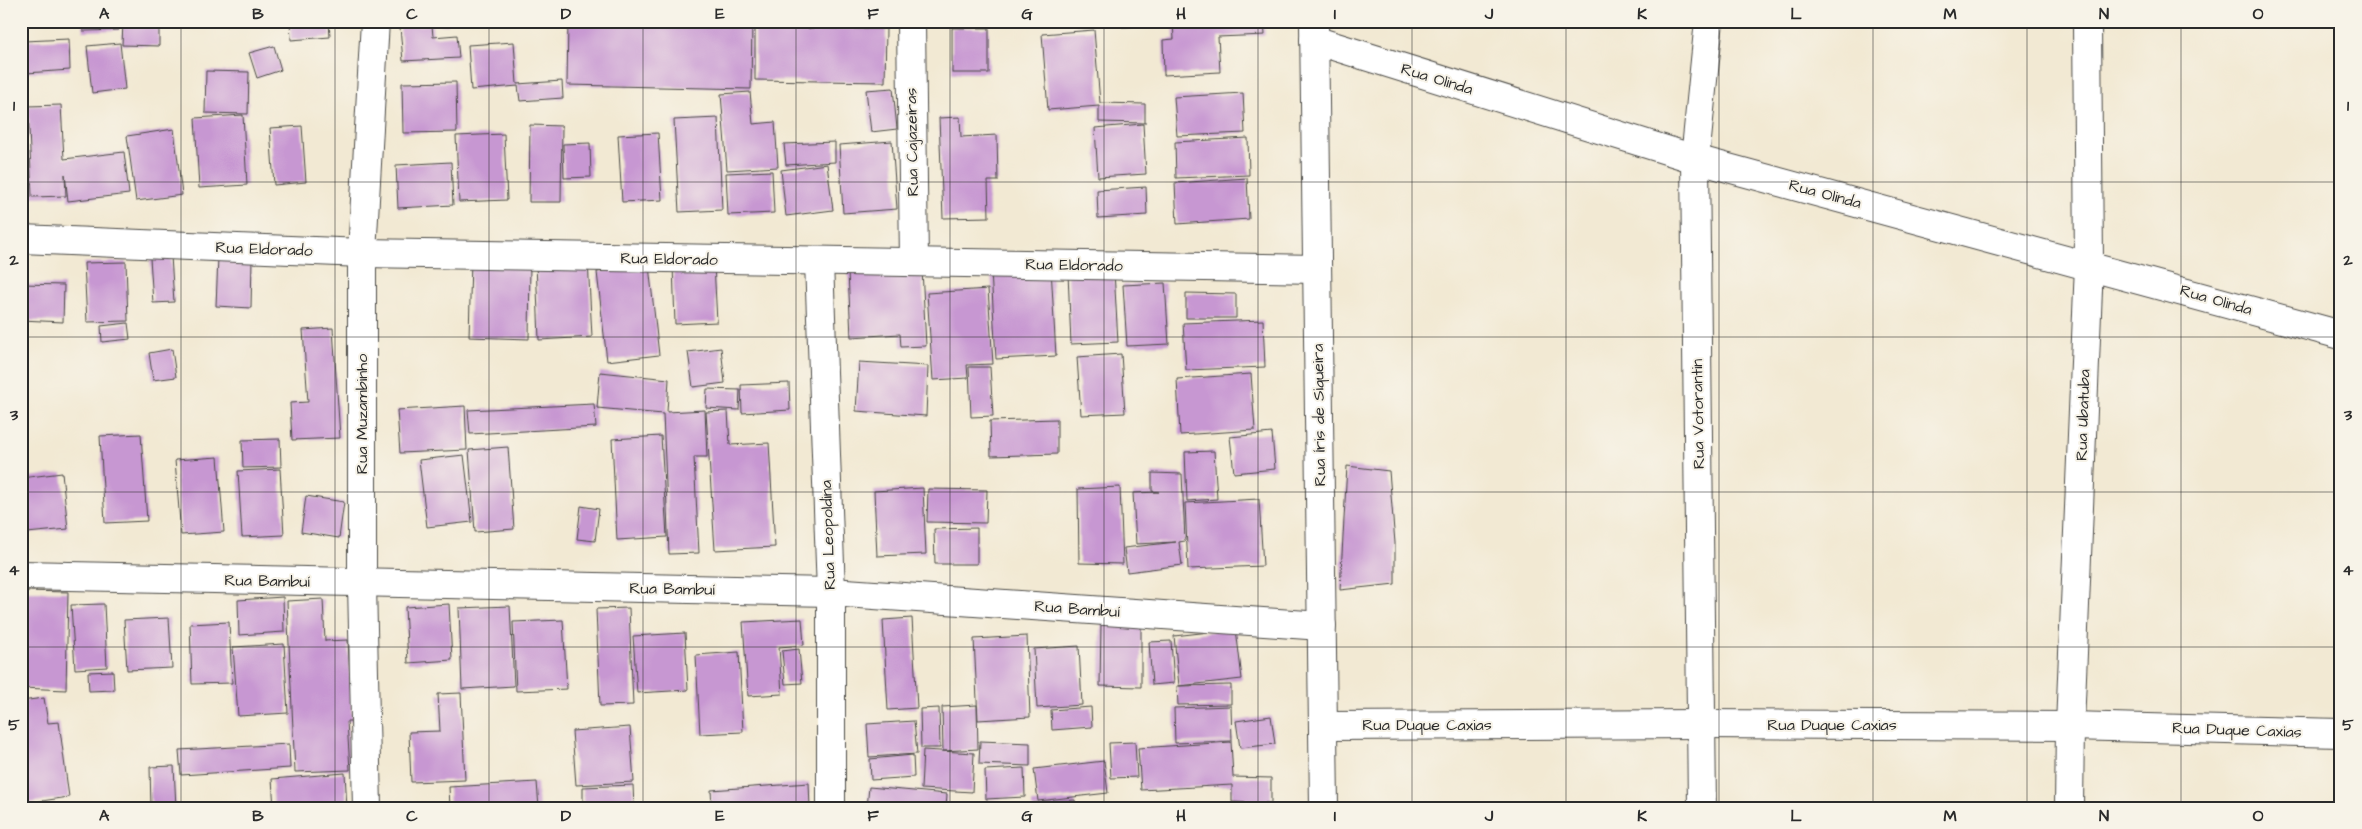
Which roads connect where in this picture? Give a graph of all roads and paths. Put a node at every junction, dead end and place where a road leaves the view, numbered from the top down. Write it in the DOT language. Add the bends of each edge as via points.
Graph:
graph roads {
  1 [pos="375,21"];
  2 [pos="911,21"];
  3 [pos="1709,21"];
  4 [pos="2087,21"];
  5 [pos="1314,31"];
  6 [pos="1696,159"];
  7 [pos="21,239"];
  8 [pos="362,253"];
  9 [pos="819,262"];
  10 [pos="914,262"];
  11 [pos="2090,265"];
  12 [pos="1317,269"];
  13 [pos="2341,335"];
  14 [pos="21,575"];
  15 [pos="362,584"];
  16 [pos="830,592"];
  17 [pos="1322,626"];
  18 [pos="1701,724"];
  19 [pos="1323,726"];
  20 [pos="2070,726"];
  21 [pos="2341,733"];
  22 [pos="367,808"];
  23 [pos="831,808"];
  24 [pos="1324,808"];
  25 [pos="1702,808"];
  26 [pos="2069,808"];
  1 -- 8 [label="street, Rua Muzambinho"];
  2 -- 10 [label="street, Rua Cajazeiras"];
  3 -- 6 [label="street, Rua Votorantin"];
  4 -- 11 [label="street, Rua Ubatuba"];
  5 -- 6 [label="street, Rua Olinda"];
  5 -- 12 [label="street, Rua Íris de Siqueira"];
  6 -- 11 [label="street, Rua Olinda"];
  6 -- 18 [label="street, Rua Votorantin"];
  7 -- 8 [label="street, Rua Eldorado"];
  8 -- 9 [label="street, Rua Eldorado"];
  8 -- 15 [label="street, Rua Muzambinho"];
  9 -- 10 [label="street, Rua Eldorado"];
  9 -- 16 [label="street, Rua Leopoldina"];
  10 -- 12 [label="street, Rua Eldorado"];
  11 -- 13 [label="street, Rua Olinda"];
  11 -- 20 [label="street, Rua Ubatuba"];
  12 -- 17 [label="street, Rua Íris de Siqueira"];
  14 -- 15 [label="street, Rua Bambuí"];
  15 -- 16 [label="street, Rua Bambuí"];
  15 -- 22 [label="street, Rua Muzambinho"];
  16 -- 17 [label="street, Rua Bambuí"];
  16 -- 23 [label="street, Rua Leopoldina"];
  17 -- 19 [label="street, Rua Íris de Siqueira"];
  18 -- 19 [label="street, Rua Duque Caxias"];
  18 -- 20 [label="street, Rua Duque Caxias"];
  18 -- 25 [label="street, Rua Votorantin"];
  19 -- 24 [label="street, Rua Íris de Siqueira"];
  20 -- 21 [label="street, Rua Duque Caxias"];
  20 -- 26 [label="street, Rua Ubatuba"];
}
